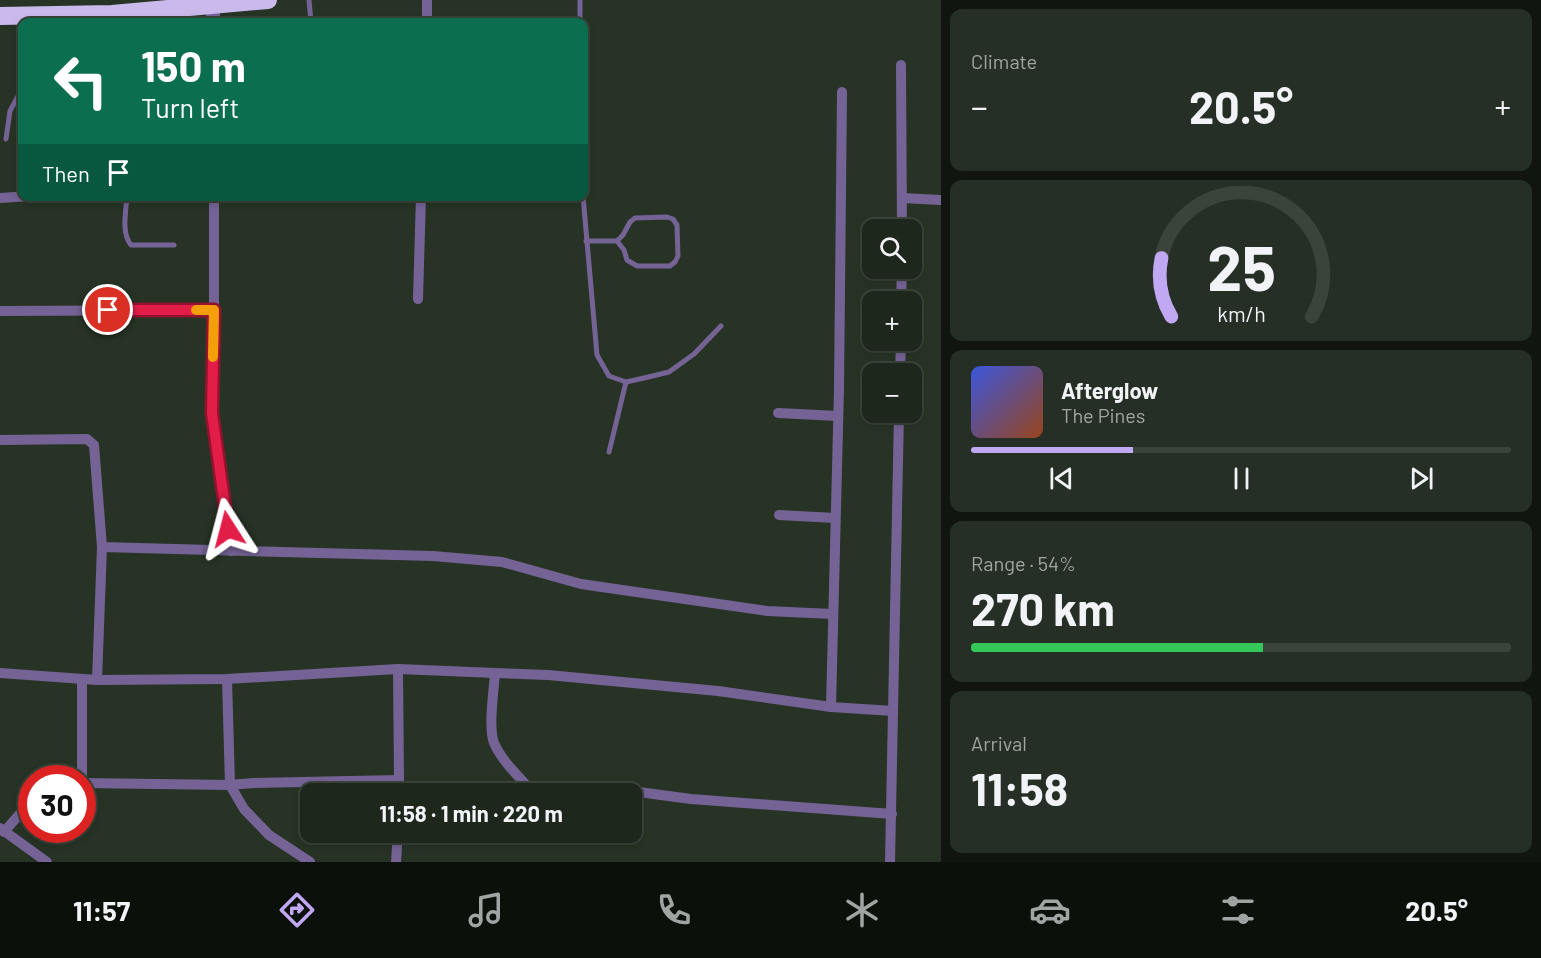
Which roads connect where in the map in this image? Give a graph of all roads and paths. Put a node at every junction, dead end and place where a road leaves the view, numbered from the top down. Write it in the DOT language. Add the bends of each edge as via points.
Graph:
graph roads {
  1 [pos="268,0"];
  2 [pos="309,0"];
  3 [pos="427,0"];
  4 [pos="580,0"];
  5 [pos="212,14"];
  6 [pos="0,16"];
  7 [pos="25,18"];
  8 [pos="112,18"];
  9 [pos="311,18"];
  10 [pos="427,18"];
  11 [pos="580,18"];
  12 [pos="901,65"];
  13 [pos="842,92"];
  14 [pos="18,96"];
  15 [pos="6,139"];
  16 [pos="18,197"];
  17 [pos="0,198"];
  18 [pos="902,198"];
  19 [pos="941,200"];
  20 [pos="127,201"];
  21 [pos="214,201"];
  22 [pos="421,201"];
  23 [pos="583,201"];
  24 [pos="902,219"];
  25 [pos="586,241"];
  26 [pos="617,242"];
  27 [pos="174,245"];
  28 [pos="418,299"];
  29 [pos="214,310"];
  30 [pos="0,311"];
  31 [pos="721,326"];
  32 [pos="626,382"];
  33 [pos="778,413"];
  34 [pos="838,416"];
  35 [pos="899,423"];
  36 [pos="0,440"];
  37 [pos="609,452"];
  38 [pos="779,515"];
  39 [pos="835,518"];
  40 [pos="102,547"];
  41 [pos="231,550"];
  42 [pos="833,614"];
  43 [pos="398,669"];
  44 [pos="0,673"];
  45 [pos="495,673"];
  46 [pos="82,679"];
  47 [pos="227,679"];
  48 [pos="97,680"];
  49 [pos="831,707"];
  50 [pos="893,711"];
  51 [pos="82,765"];
  52 [pos="399,780"];
  53 [pos="96,783"];
  54 [pos="399,783"];
  55 [pos="525,783"];
  56 [pos="230,785"];
  57 [pos="642,792"];
  58 [pos="18,814"];
  59 [pos="892,814"];
  60 [pos="2,830"];
  61 [pos="397,843"];
  62 [pos="48,862"];
  63 [pos="310,862"];
  64 [pos="396,862"];
  65 [pos="890,862"];
  1 -- 5 [label="highway"];
  2 -- 9 [label="lane"];
  3 -- 10 [label="street"];
  4 -- 11 [label="lane"];
  5 -- 8 [label="highway"];
  6 -- 7 [label="highway"];
  12 -- 18 [label="street"];
  13 -- 34 [label="street"];
  14 -- 15 [label="lane" via="10,111"];
  16 -- 17 [label="street"];
  18 -- 19 [label="street"];
  18 -- 24 [label="street"];
  20 -- 27 [label="lane" via="126,235 131,245"];
  21 -- 29 [label="street"];
  22 -- 28 [label="street"];
  23 -- 25 [label="lane"];
  25 -- 26 [label="lane"];
  25 -- 32 [label="lane" via="597,355 609,376"];
  26 -- 26 [label="lane" via="627,260 637,266 670,266 678,256 677,225 668,217 635,219"];
  29 -- 30 [label="street"];
  29 -- 41 [label="street" via="212,413"];
  31 -- 32 [label="lane" via="694,354 669,372"];
  32 -- 37 [label="lane"];
  33 -- 34 [label="street"];
  34 -- 39 [label="street"];
  35 -- 50 [label="street"];
  36 -- 40 [label="street" via="92,442"];
  38 -- 39 [label="street"];
  39 -- 42 [label="street"];
  40 -- 41 [label="street"];
  40 -- 48 [label="street"];
  41 -- 42 [label="street" via="502,562 581,584 767,611"];
  42 -- 49 [label="street"];
  43 -- 45 [label="street"];
  43 -- 47 [label="street"];
  43 -- 52 [label="street"];
  44 -- 46 [label="street"];
  45 -- 49 [label="street" via="718,691"];
  45 -- 55 [label="street" via="494,743"];
  46 -- 48 [label="street"];
  46 -- 51 [label="street"];
  47 -- 48 [label="street"];
  47 -- 56 [label="street"];
  49 -- 50 [label="street"];
  50 -- 59 [label="street"];
  52 -- 54 [label="street"];
  52 -- 56 [label="street"];
  53 -- 56 [label="street"];
  56 -- 63 [label="street" via="244,810 269,835"];
  57 -- 59 [label="street"];
  58 -- 60 [label="street"];
  59 -- 65 [label="street"];
  60 -- 62 [label="street"];
  61 -- 64 [label="street"];
}
